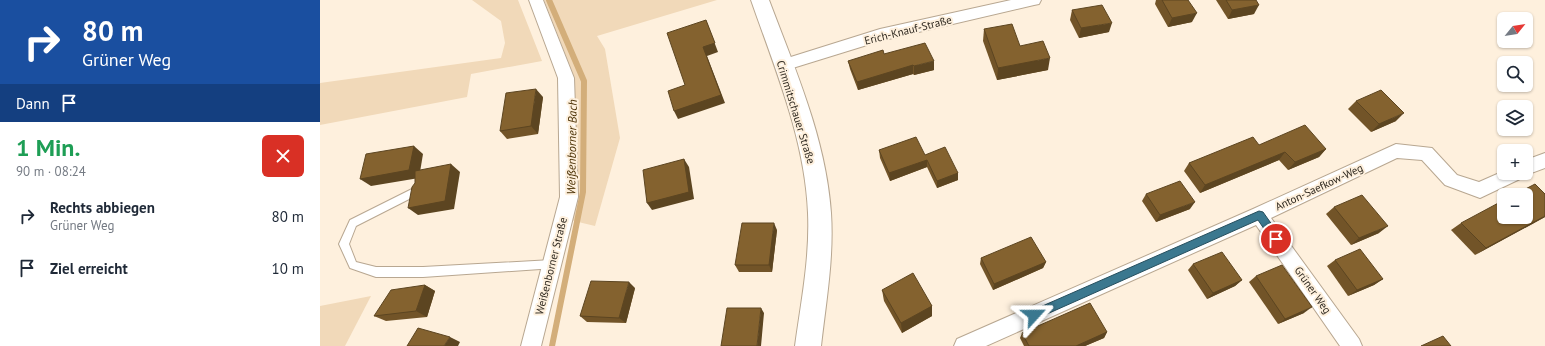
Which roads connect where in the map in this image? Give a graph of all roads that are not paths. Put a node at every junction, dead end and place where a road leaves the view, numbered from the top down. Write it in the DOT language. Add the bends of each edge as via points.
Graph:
graph roads {
  1 [pos="536,0"];
  2 [pos="760,0"];
  3 [pos="1034,0"];
  4 [pos="783,65"];
  5 [pos="1545,160"];
  6 [pos="1533,165"];
  7 [pos="1501,180"];
  8 [pos="418,190"];
  9 [pos="1259,215"];
  10 [pos="552,265"];
  11 [pos="531,346"];
  12 [pos="808,346"];
  13 [pos="964,346"];
  14 [pos="1352,346"];
  1 -- 10 [label="street, Weißenborner Straße" via="566,78 569,197"];
  2 -- 4 [label="main road, Crimmitschauer Straße"];
  3 -- 4 [label="street, Erich-Knauf-Straße" via="880,36"];
  4 -- 12 [label="main road, Crimmitschauer Straße" via="804,132 818,196 819,238"];
  5 -- 6 [label="street"];
  7 -- 9 [label="street, Anton-Saefkow-Weg" via="1480,190 1451,180 1426,154 1396,151"];
  8 -- 10 [label="lane" via="353,224 344,244 353,265 376,272 423,272"];
  9 -- 13 [label="street, Anton-Saefkow-Weg"];
  9 -- 14 [label="street, Grüner Weg"];
  10 -- 11 [label="street, Weißenborner Straße"];
}
